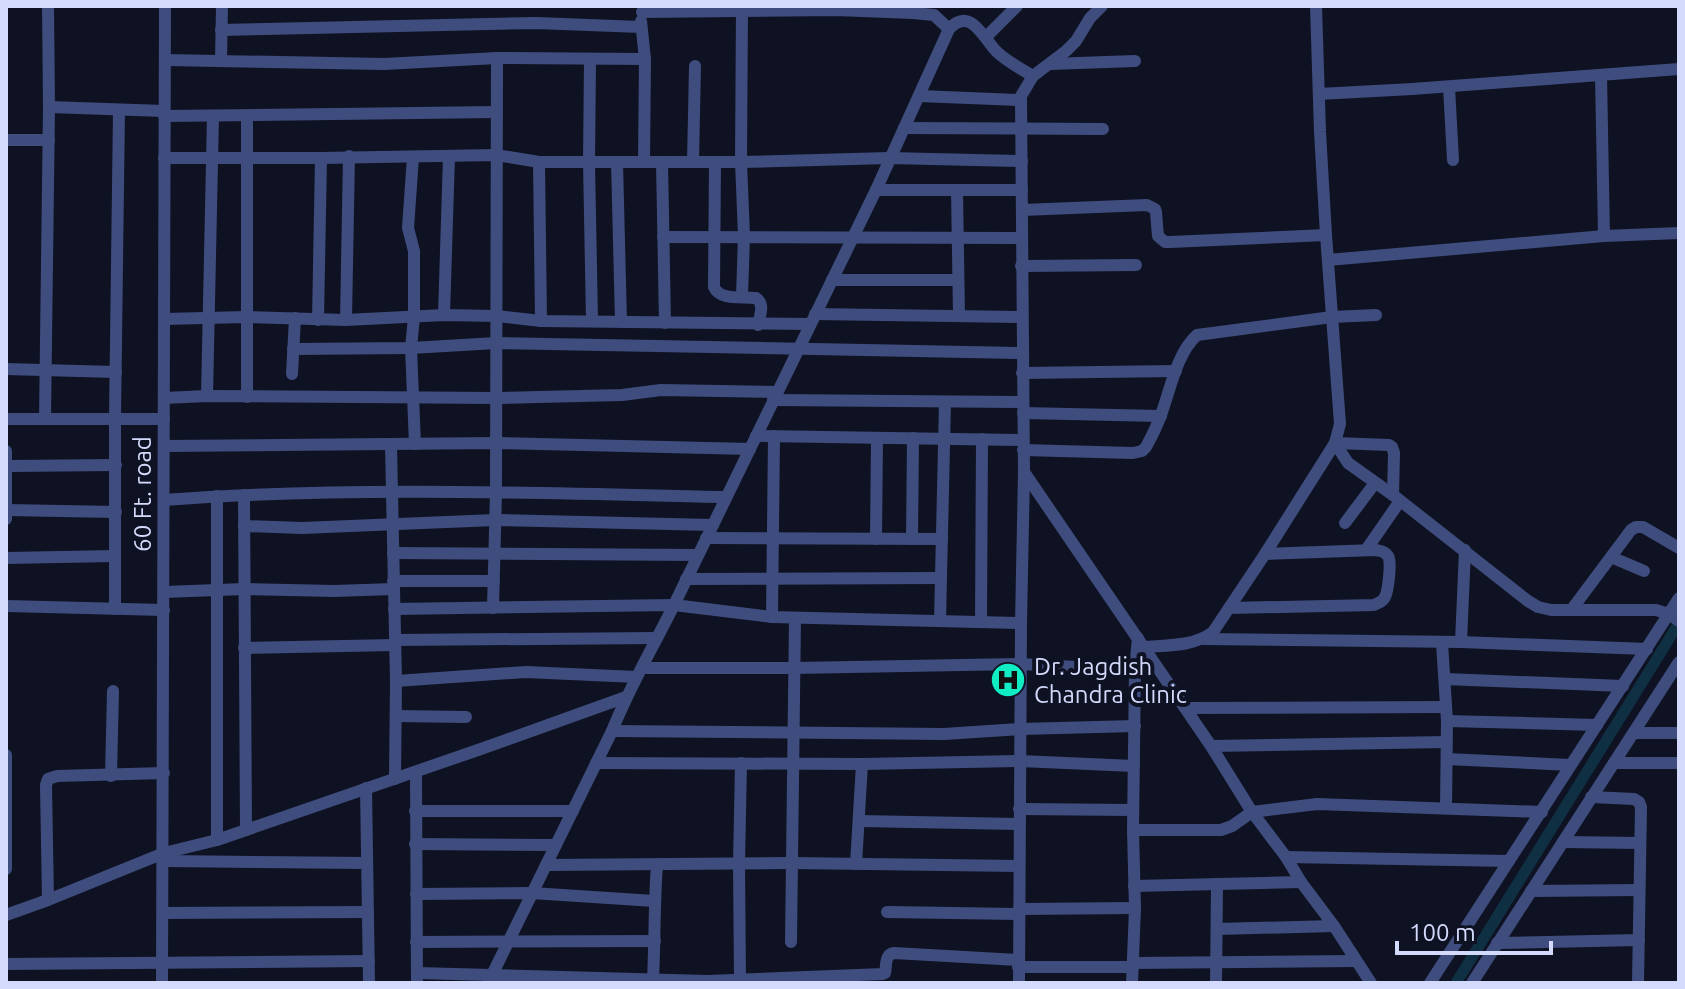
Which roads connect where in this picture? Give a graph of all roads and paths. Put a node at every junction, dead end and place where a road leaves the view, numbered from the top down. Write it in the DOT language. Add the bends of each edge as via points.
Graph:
graph roads {
  1 [pos="48,6"];
  2 [pos="165,6"];
  3 [pos="222,6"];
  4 [pos="954,6"];
  5 [pos="1017,6"];
  6 [pos="1102,6"];
  7 [pos="1316,6"];
  8 [pos="742,8"];
  9 [pos="642,9"];
  10 [pos="954,25"];
  11 [pos="641,27"];
  12 [pos="221,30"];
  13 [pos="986,37"];
  14 [pos="497,58"];
  15 [pos="645,59"];
  16 [pos="165,60"];
  17 [pos="221,60"];
  18 [pos="590,60"];
  19 [pos="1135,61"];
  20 [pos="1050,64"];
  21 [pos="695,66"];
  22 [pos="1679,69"];
  23 [pos="1601,75"];
  24 [pos="1033,76"];
  25 [pos="1449,87"];
  26 [pos="1319,94"];
  27 [pos="919,96"];
  28 [pos="1020,100"];
  29 [pos="49,107"];
  30 [pos="119,110"];
  31 [pos="497,112"];
  32 [pos="164,114"];
  33 [pos="213,116"];
  34 [pos="247,116"];
  35 [pos="904,128"];
  36 [pos="1021,129"];
  37 [pos="1103,129"];
  38 [pos="6,140"];
  39 [pos="49,140"];
  40 [pos="496,155"];
  41 [pos="349,156"];
  42 [pos="449,156"];
  43 [pos="413,157"];
  44 [pos="164,158"];
  45 [pos="211,158"];
  46 [pos="246,158"];
  47 [pos="321,158"];
  48 [pos="889,158"];
  49 [pos="1453,160"];
  50 [pos="1022,161"];
  51 [pos="539,162"];
  52 [pos="589,162"];
  53 [pos="617,162"];
  54 [pos="644,162"];
  55 [pos="662,162"];
  56 [pos="693,162"];
  57 [pos="715,162"];
  58 [pos="741,162"];
  59 [pos="876,190"];
  60 [pos="957,190"];
  61 [pos="1022,190"];
  62 [pos="1022,210"];
  63 [pos="1679,233"];
  64 [pos="1326,235"];
  65 [pos="744,236"];
  66 [pos="1604,236"];
  67 [pos="663,237"];
  68 [pos="714,238"];
  69 [pos="852,238"];
  70 [pos="957,238"];
  71 [pos="1022,238"];
  72 [pos="1328,260"];
  73 [pos="1136,265"];
  74 [pos="1021,266"];
  75 [pos="832,280"];
  76 [pos="958,280"];
  77 [pos="742,296"];
  78 [pos="444,315"];
  79 [pos="1376,315"];
  80 [pos="497,316"];
  81 [pos="959,316"];
  82 [pos="209,317"];
  83 [pos="246,317"];
  84 [pos="414,317"];
  85 [pos="1022,317"];
  86 [pos="1332,317"];
  87 [pos="295,318"];
  88 [pos="164,319"];
  89 [pos="813,319"];
  90 [pos="318,320"];
  91 [pos="346,320"];
  92 [pos="541,321"];
  93 [pos="592,321"];
  94 [pos="621,322"];
  95 [pos="665,323"];
  96 [pos="758,325"];
  97 [pos="496,343"];
  98 [pos="411,348"];
  99 [pos="293,349"];
  100 [pos="798,350"];
  101 [pos="1022,353"];
  102 [pos="6,369"];
  103 [pos="45,370"];
  104 [pos="1176,371"];
  105 [pos="116,372"];
  106 [pos="1022,373"];
  107 [pos="292,374"];
  108 [pos="207,396"];
  109 [pos="414,396"];
  110 [pos="775,396"];
  111 [pos="247,397"];
  112 [pos="164,398"];
  113 [pos="496,398"];
  114 [pos="945,402"];
  115 [pos="1023,408"];
  116 [pos="1161,416"];
  117 [pos="115,418"];
  118 [pos="6,419"];
  119 [pos="45,419"];
  120 [pos="164,419"];
  121 [pos="756,436"];
  122 [pos="774,436"];
  123 [pos="877,438"];
  124 [pos="913,438"];
  125 [pos="944,438"];
  126 [pos="982,439"];
  127 [pos="496,443"];
  128 [pos="1335,443"];
  129 [pos="415,444"];
  130 [pos="391,445"];
  131 [pos="1023,445"];
  132 [pos="164,446"];
  133 [pos="750,449"];
  134 [pos="6,451"];
  135 [pos="116,465"];
  136 [pos="7,466"];
  137 [pos="1024,472"];
  138 [pos="1375,483"];
  139 [pos="496,492"];
  140 [pos="391,493"];
  141 [pos="244,495"];
  142 [pos="217,496"];
  143 [pos="726,497"];
  144 [pos="1397,498"];
  145 [pos="164,500"];
  146 [pos="6,510"];
  147 [pos="116,512"];
  148 [pos="6,519"];
  149 [pos="495,520"];
  150 [pos="1345,523"];
  151 [pos="392,524"];
  152 [pos="713,525"];
  153 [pos="244,526"];
  154 [pos="706,538"];
  155 [pos="773,538"];
  156 [pos="876,539"];
  157 [pos="912,539"];
  158 [pos="942,539"];
  159 [pos="1679,548"];
  160 [pos="1366,550"];
  161 [pos="1465,550"];
  162 [pos="393,553"];
  163 [pos="495,553"];
  164 [pos="1265,554"];
  165 [pos="698,555"];
  166 [pos="115,556"];
  167 [pos="1611,557"];
  168 [pos="6,558"];
  169 [pos="1644,571"];
  170 [pos="773,578"];
  171 [pos="941,578"];
  172 [pos="686,579"];
  173 [pos="494,581"];
  174 [pos="394,585"];
  175 [pos="244,589"];
  176 [pos="217,591"];
  177 [pos="164,592"];
  178 [pos="1679,598"];
  179 [pos="674,605"];
  180 [pos="6,606"];
  181 [pos="493,608"];
  182 [pos="1229,608"];
  183 [pos="115,609"];
  184 [pos="394,609"];
  185 [pos="1572,609"];
  186 [pos="164,610"];
  187 [pos="772,617"];
  188 [pos="795,618"];
  189 [pos="1675,618"];
  190 [pos="940,621"];
  191 [pos="981,622"];
  192 [pos="1021,623"];
  193 [pos="657,638"];
  194 [pos="1204,639"];
  195 [pos="395,642"];
  196 [pos="1461,642"];
  197 [pos="1141,643"];
  198 [pos="1442,643"];
  199 [pos="244,648"];
  200 [pos="1647,649"];
  201 [pos="1679,662"];
  202 [pos="1020,664"];
  203 [pos="794,668"];
  204 [pos="1135,670"];
  205 [pos="640,673"];
  206 [pos="1445,679"];
  207 [pos="396,681"];
  208 [pos="1623,686"];
  209 [pos="113,691"];
  210 [pos="626,697"];
  211 [pos="1446,707"];
  212 [pos="1185,708"];
  213 [pos="396,716"];
  214 [pos="466,717"];
  215 [pos="1447,721"];
  216 [pos="1597,725"];
  217 [pos="1135,726"];
  218 [pos="1020,729"];
  219 [pos="612,731"];
  220 [pos="794,732"];
  221 [pos="1634,733"];
  222 [pos="1679,733"];
  223 [pos="1446,742"];
  224 [pos="1211,746"];
  225 [pos="6,755"];
  226 [pos="1447,759"];
  227 [pos="1020,761"];
  228 [pos="596,763"];
  229 [pos="741,763"];
  230 [pos="793,763"];
  231 [pos="1614,763"];
  232 [pos="1679,763"];
  233 [pos="862,764"];
  234 [pos="1570,765"];
  235 [pos="1134,766"];
  236 [pos="416,772"];
  237 [pos="164,773"];
  238 [pos="6,774"];
  239 [pos="111,776"];
  240 [pos="395,779"];
  241 [pos="366,788"];
  242 [pos="1591,797"];
  243 [pos="1446,808"];
  244 [pos="1019,809"];
  245 [pos="1133,810"];
  246 [pos="415,811"];
  247 [pos="573,811"];
  248 [pos="1252,812"];
  249 [pos="1542,812"];
  250 [pos="859,821"];
  251 [pos="1019,824"];
  252 [pos="246,830"];
  253 [pos="1133,830"];
  254 [pos="217,840"];
  255 [pos="1563,842"];
  256 [pos="1640,843"];
  257 [pos="415,844"];
  258 [pos="556,845"];
  259 [pos="164,857"];
  260 [pos="1286,857"];
  261 [pos="1509,861"];
  262 [pos="367,863"];
  263 [pos="792,863"];
  264 [pos="739,864"];
  265 [pos="856,864"];
  266 [pos="546,865"];
  267 [pos="657,865"];
  268 [pos="1019,866"];
  269 [pos="6,869"];
  270 [pos="1301,882"];
  271 [pos="1217,884"];
  272 [pos="1134,886"];
  273 [pos="1639,890"];
  274 [pos="1531,891"];
  275 [pos="532,893"];
  276 [pos="416,894"];
  277 [pos="48,900"];
  278 [pos="654,901"];
  279 [pos="1135,908"];
  280 [pos="1019,911"];
  281 [pos="368,912"];
  282 [pos="887,912"];
  283 [pos="163,913"];
  284 [pos="6,915"];
  285 [pos="1334,926"];
  286 [pos="1217,929"];
  287 [pos="509,940"];
  288 [pos="1639,940"];
  289 [pos="655,941"];
  290 [pos="416,942"];
  291 [pos="791,942"];
  292 [pos="1497,943"];
  293 [pos="369,961"];
  294 [pos="1355,961"];
  295 [pos="1216,962"];
  296 [pos="163,963"];
  297 [pos="1018,963"];
  298 [pos="6,964"];
  299 [pos="1133,965"];
  300 [pos="417,978"];
  301 [pos="490,979"];
  302 [pos="653,979"];
  303 [pos="740,980"];
  304 [pos="637,981"];
  305 [pos="760,981"];
  306 [pos="162,983"];
  307 [pos="369,983"];
  308 [pos="1019,983"];
  309 [pos="1132,983"];
  310 [pos="1216,983"];
  311 [pos="1371,983"];
  312 [pos="1430,983"];
  313 [pos="1472,983"];
  314 [pos="1638,983"];
  1 -- 29 [label="street"];
  2 -- 16 [label="street, 60 Ft. road"];
  3 -- 12 [label="street"];
  4 -- 10 [label="street"];
  5 -- 13 [label="street"];
  6 -- 20 [label="street" via="1076,41"];
  7 -- 26 [label="street"];
  8 -- 9 [label="street"];
  8 -- 10 [label="street" via="925,13"];
  8 -- 58 [label="street"];
  9 -- 11 [label="street"];
  10 -- 13 [label="street" via="973,23"];
  10 -- 27 [label="street"];
  11 -- 12 [label="street" via="536,23"];
  11 -- 15 [label="street"];
  12 -- 17 [label="street"];
  13 -- 24 [label="street" via="997,52"];
  14 -- 17 [label="street" via="384,64"];
  14 -- 18 [label="street"];
  14 -- 31 [label="street"];
  15 -- 18 [label="street"];
  15 -- 54 [label="street"];
  16 -- 17 [label="street"];
  16 -- 32 [label="street, 60 Ft. road"];
  18 -- 52 [label="street"];
  19 -- 20 [label="street"];
  20 -- 24 [label="street"];
  21 -- 56 [label="street"];
  22 -- 23 [label="street"];
  23 -- 25 [label="street"];
  23 -- 66 [label="street"];
  24 -- 28 [label="street"];
  25 -- 26 [label="street"];
  25 -- 49 [label="street"];
  26 -- 64 [label="street"];
  27 -- 28 [label="street"];
  27 -- 35 [label="street"];
  28 -- 36 [label="street"];
  29 -- 30 [label="street"];
  29 -- 39 [label="street"];
  30 -- 32 [label="street"];
  30 -- 105 [label="street"];
  31 -- 34 [label="street"];
  31 -- 40 [label="street"];
  32 -- 33 [label="street"];
  32 -- 44 [label="street, 60 Ft. road"];
  33 -- 34 [label="street"];
  33 -- 45 [label="street"];
  34 -- 46 [label="street"];
  35 -- 36 [label="street"];
  35 -- 48 [label="street"];
  36 -- 37 [label="street"];
  36 -- 50 [label="street"];
  38 -- 39 [label="street"];
  39 -- 103 [label="street"];
  40 -- 42 [label="street"];
  40 -- 51 [label="street"];
  40 -- 80 [label="street"];
  41 -- 43 [label="street"];
  41 -- 47 [label="street"];
  41 -- 91 [label="street"];
  42 -- 43 [label="street"];
  42 -- 78 [label="street"];
  43 -- 84 [label="street" via="408,228"];
  44 -- 45 [label="street"];
  44 -- 88 [label="street, 60 Ft. road"];
  45 -- 46 [label="street"];
  45 -- 82 [label="street"];
  46 -- 47 [label="street"];
  46 -- 83 [label="street"];
  47 -- 90 [label="street"];
  48 -- 50 [label="street"];
  48 -- 58 [label="street"];
  48 -- 59 [label="street"];
  50 -- 61 [label="street"];
  51 -- 52 [label="street"];
  51 -- 92 [label="street"];
  52 -- 53 [label="street"];
  52 -- 93 [label="street"];
  53 -- 54 [label="street"];
  53 -- 94 [label="street"];
  54 -- 55 [label="street"];
  55 -- 56 [label="street"];
  55 -- 67 [label="street"];
  56 -- 57 [label="street"];
  57 -- 58 [label="street"];
  57 -- 68 [label="street"];
  58 -- 65 [label="street"];
  59 -- 60 [label="street"];
  59 -- 69 [label="street"];
  60 -- 61 [label="street"];
  60 -- 70 [label="street"];
  61 -- 62 [label="street"];
  62 -- 64 [label="street" via="1147,205 1156,212 1158,236 1165,242"];
  62 -- 71 [label="street"];
  63 -- 66 [label="street"];
  64 -- 72 [label="street"];
  65 -- 68 [label="street"];
  65 -- 69 [label="street"];
  65 -- 77 [label="street"];
  66 -- 72 [label="street"];
  67 -- 68 [label="street"];
  67 -- 95 [label="street"];
  68 -- 77 [label="street" via="716,292"];
  69 -- 70 [label="street"];
  69 -- 75 [label="street"];
  70 -- 71 [label="street"];
  70 -- 76 [label="street"];
  71 -- 74 [label="street"];
  72 -- 86 [label="street"];
  73 -- 74 [label="street"];
  74 -- 85 [label="street"];
  75 -- 76 [label="street"];
  75 -- 89 [label="street"];
  76 -- 81 [label="street"];
  77 -- 96 [label="street" via="760,301"];
  78 -- 80 [label="street"];
  78 -- 84 [label="street"];
  79 -- 86 [label="street"];
  80 -- 92 [label="street"];
  80 -- 97 [label="street"];
  81 -- 85 [label="street"];
  81 -- 89 [label="street"];
  82 -- 83 [label="street"];
  82 -- 88 [label="street"];
  82 -- 108 [label="street"];
  83 -- 87 [label="street"];
  83 -- 111 [label="street"];
  84 -- 91 [label="street"];
  84 -- 98 [label="street"];
  85 -- 101 [label="street"];
  86 -- 104 [label="street" via="1201,334 1188,345"];
  86 -- 128 [label="street" via="1340,424"];
  87 -- 90 [label="street"];
  87 -- 99 [label="street"];
  88 -- 112 [label="street, 60 Ft. road"];
  89 -- 96 [label="street"];
  89 -- 100 [label="street"];
  90 -- 91 [label="street"];
  92 -- 93 [label="street"];
  93 -- 94 [label="street"];
  94 -- 95 [label="street"];
  95 -- 96 [label="street"];
  97 -- 98 [label="street"];
  97 -- 100 [label="street"];
  97 -- 113 [label="street"];
  98 -- 99 [label="street"];
  98 -- 109 [label="street"];
  99 -- 107 [label="street"];
  100 -- 101 [label="street"];
  100 -- 110 [label="street"];
  101 -- 106 [label="street"];
  102 -- 103 [label="street"];
  103 -- 105 [label="street"];
  103 -- 119 [label="street"];
  104 -- 106 [label="street"];
  104 -- 116 [label="street"];
  105 -- 117 [label="street"];
  106 -- 115 [label="street"];
  108 -- 111 [label="street"];
  108 -- 112 [label="street"];
  109 -- 111 [label="street"];
  109 -- 113 [label="street"];
  109 -- 129 [label="street"];
  110 -- 113 [label="street" via="661,390"];
  110 -- 114 [label="street"];
  110 -- 121 [label="street"];
  112 -- 120 [label="street, 60 Ft. road"];
  113 -- 127 [label="street"];
  114 -- 115 [label="street"];
  114 -- 125 [label="street"];
  115 -- 116 [label="street"];
  115 -- 131 [label="street"];
  116 -- 131 [label="street" via="1146,447 1138,452"];
  117 -- 119 [label="street"];
  117 -- 120 [label="street"];
  117 -- 135 [label="street"];
  118 -- 119 [label="street"];
  120 -- 132 [label="street, 60 Ft. road"];
  121 -- 122 [label="street"];
  121 -- 133 [label="street"];
  122 -- 123 [label="street"];
  122 -- 155 [label="street"];
  123 -- 124 [label="street"];
  123 -- 156 [label="street"];
  124 -- 125 [label="street"];
  124 -- 157 [label="street"];
  125 -- 126 [label="street"];
  125 -- 158 [label="street"];
  126 -- 131 [label="street"];
  126 -- 191 [label="street"];
  127 -- 129 [label="street"];
  127 -- 133 [label="street"];
  127 -- 139 [label="street"];
  128 -- 138 [label="street" via="1348,463"];
  128 -- 144 [label="street" via="1392,447"];
  128 -- 164 [label="street"];
  129 -- 130 [label="street"];
  130 -- 132 [label="street"];
  130 -- 140 [label="street"];
  131 -- 137 [label="street"];
  132 -- 145 [label="street, 60 Ft. road"];
  133 -- 143 [label="street"];
  134 -- 136 [label="street"];
  135 -- 136 [label="street"];
  135 -- 147 [label="street"];
  136 -- 146 [label="street"];
  137 -- 192 [label="street"];
  137 -- 197 [label="street"];
  138 -- 144 [label="street"];
  138 -- 150 [label="street"];
  139 -- 140 [label="street"];
  139 -- 143 [label="street"];
  139 -- 149 [label="street"];
  140 -- 141 [label="street"];
  140 -- 151 [label="street"];
  141 -- 142 [label="street"];
  141 -- 153 [label="street"];
  142 -- 145 [label="street"];
  142 -- 176 [label="street"];
  143 -- 152 [label="street"];
  144 -- 160 [label="street"];
  144 -- 161 [label="street"];
  145 -- 177 [label="street, 60 Ft. road"];
  146 -- 147 [label="street"];
  146 -- 148 [label="street"];
  147 -- 166 [label="street"];
  149 -- 151 [label="street"];
  149 -- 152 [label="street"];
  149 -- 163 [label="street"];
  151 -- 153 [label="street"];
  151 -- 162 [label="street"];
  152 -- 154 [label="street"];
  153 -- 175 [label="street"];
  154 -- 155 [label="street"];
  154 -- 165 [label="street"];
  155 -- 156 [label="street"];
  155 -- 170 [label="street"];
  156 -- 157 [label="street"];
  157 -- 158 [label="street"];
  158 -- 171 [label="street"];
  159 -- 167 [label="street" via="1636,527"];
  160 -- 164 [label="street"];
  160 -- 182 [label="street" via="1383,552 1391,563 1386,597 1374,605"];
  161 -- 185 [label="street" via="1538,607"];
  161 -- 196 [label="street"];
  162 -- 163 [label="street"];
  162 -- 174 [label="street"];
  163 -- 165 [label="street"];
  163 -- 173 [label="street"];
  164 -- 182 [label="street"];
  165 -- 172 [label="street"];
  166 -- 168 [label="street"];
  166 -- 183 [label="street"];
  167 -- 169 [label="street"];
  167 -- 185 [label="street"];
  170 -- 171 [label="street"];
  170 -- 172 [label="street"];
  170 -- 187 [label="street"];
  171 -- 190 [label="street"];
  172 -- 179 [label="street"];
  173 -- 174 [label="street"];
  173 -- 181 [label="street"];
  174 -- 175 [label="street" via="334,591"];
  174 -- 184 [label="street"];
  175 -- 176 [label="street"];
  175 -- 199 [label="street"];
  176 -- 177 [label="street"];
  176 -- 254 [label="street"];
  177 -- 186 [label="street, 60 Ft. road"];
  178 -- 189 [label="street"];
  179 -- 181 [label="street"];
  179 -- 187 [label="street"];
  179 -- 193 [label="street"];
  180 -- 183 [label="street"];
  181 -- 184 [label="street"];
  182 -- 194 [label="street"];
  183 -- 186 [label="street"];
  184 -- 195 [label="street"];
  185 -- 189 [label="street" via="1656,610"];
  186 -- 237 [label="street, 60 Ft. road"];
  187 -- 188 [label="street"];
  188 -- 190 [label="street"];
  188 -- 203 [label="street"];
  189 -- 200 [label="street"];
  190 -- 191 [label="street"];
  191 -- 192 [label="street"];
  192 -- 202 [label="street"];
  193 -- 195 [label="street"];
  193 -- 205 [label="street"];
  194 -- 197 [label="street"];
  194 -- 198 [label="street"];
  195 -- 199 [label="street"];
  195 -- 207 [label="street"];
  196 -- 198 [label="street"];
  196 -- 200 [label="street"];
  197 -- 204 [label="street"];
  197 -- 212 [label="street"];
  198 -- 206 [label="street"];
  199 -- 252 [label="street"];
  200 -- 208 [label="street"];
  201 -- 221 [label="street"];
  202 -- 203 [label="street"];
  202 -- 204 [label="street"];
  202 -- 218 [label="street"];
  203 -- 205 [label="street"];
  203 -- 220 [label="street"];
  204 -- 217 [label="street"];
  205 -- 207 [label="street" via="526,672"];
  205 -- 210 [label="street"];
  206 -- 208 [label="street"];
  206 -- 211 [label="street"];
  207 -- 213 [label="street"];
  208 -- 216 [label="street"];
  209 -- 239 [label="street"];
  210 -- 219 [label="street"];
  210 -- 236 [label="street"];
  211 -- 212 [label="street"];
  211 -- 215 [label="street"];
  212 -- 224 [label="street"];
  213 -- 214 [label="street"];
  213 -- 240 [label="street"];
  215 -- 216 [label="street"];
  215 -- 223 [label="street"];
  216 -- 234 [label="street"];
  217 -- 218 [label="street"];
  217 -- 235 [label="street"];
  218 -- 220 [label="street"];
  218 -- 227 [label="street"];
  219 -- 220 [label="street"];
  219 -- 228 [label="street"];
  220 -- 230 [label="street"];
  221 -- 222 [label="street"];
  221 -- 231 [label="street"];
  223 -- 224 [label="street"];
  223 -- 226 [label="street"];
  224 -- 248 [label="street"];
  225 -- 238 [label="street"];
  226 -- 234 [label="street"];
  226 -- 243 [label="street"];
  227 -- 233 [label="street"];
  227 -- 235 [label="street"];
  227 -- 244 [label="street"];
  228 -- 229 [label="street"];
  228 -- 247 [label="street"];
  229 -- 230 [label="street"];
  229 -- 264 [label="street"];
  230 -- 233 [label="street"];
  230 -- 263 [label="street"];
  231 -- 232 [label="street"];
  231 -- 242 [label="street"];
  233 -- 250 [label="street"];
  234 -- 249 [label="street"];
  235 -- 245 [label="street"];
  236 -- 240 [label="street"];
  236 -- 246 [label="street"];
  237 -- 239 [label="street"];
  237 -- 259 [label="street, 60 Ft. road"];
  238 -- 269 [label="street"];
  239 -- 277 [label="street" via="52,777 46,782"];
  240 -- 241 [label="street"];
  241 -- 252 [label="street"];
  241 -- 262 [label="street"];
  242 -- 255 [label="street"];
  242 -- 256 [label="street" via="1639,802"];
  243 -- 248 [label="street" via="1317,804"];
  243 -- 249 [label="street"];
  244 -- 245 [label="street"];
  244 -- 251 [label="street"];
  245 -- 253 [label="street"];
  246 -- 247 [label="street"];
  246 -- 257 [label="street"];
  247 -- 258 [label="street"];
  248 -- 253 [label="street" via="1221,830"];
  248 -- 260 [label="street"];
  249 -- 261 [label="street"];
  250 -- 251 [label="street"];
  250 -- 265 [label="street"];
  251 -- 268 [label="street"];
  252 -- 254 [label="street"];
  253 -- 272 [label="street"];
  254 -- 259 [label="street"];
  255 -- 256 [label="street"];
  255 -- 274 [label="street"];
  256 -- 273 [label="street"];
  257 -- 258 [label="street"];
  257 -- 276 [label="street"];
  258 -- 266 [label="street"];
  259 -- 262 [label="street"];
  259 -- 277 [label="street"];
  259 -- 283 [label="street, 60 Ft. road"];
  260 -- 261 [label="street"];
  260 -- 270 [label="street"];
  261 -- 312 [label="street"];
  262 -- 281 [label="street"];
  263 -- 264 [label="street"];
  263 -- 265 [label="street"];
  263 -- 291 [label="street"];
  264 -- 267 [label="street"];
  264 -- 303 [label="street"];
  265 -- 268 [label="street"];
  266 -- 267 [label="street"];
  266 -- 275 [label="street"];
  267 -- 278 [label="street"];
  268 -- 280 [label="street"];
  270 -- 271 [label="street"];
  270 -- 285 [label="street"];
  271 -- 272 [label="street"];
  271 -- 286 [label="street"];
  272 -- 279 [label="street"];
  273 -- 274 [label="street"];
  273 -- 288 [label="street"];
  274 -- 292 [label="street"];
  275 -- 276 [label="street"];
  275 -- 278 [label="street"];
  275 -- 287 [label="street"];
  276 -- 290 [label="street"];
  277 -- 284 [label="street"];
  278 -- 289 [label="street"];
  279 -- 280 [label="street"];
  279 -- 299 [label="street"];
  280 -- 282 [label="street"];
  280 -- 297 [label="street"];
  281 -- 283 [label="street"];
  281 -- 293 [label="street"];
  283 -- 296 [label="street, 60 Ft. road"];
  285 -- 286 [label="street"];
  285 -- 294 [label="street"];
  286 -- 295 [label="street"];
  287 -- 289 [label="street"];
  287 -- 290 [label="street"];
  287 -- 301 [label="street"];
  288 -- 292 [label="street"];
  288 -- 314 [label="street"];
  289 -- 302 [label="street"];
  290 -- 300 [label="street"];
  292 -- 313 [label="street"];
  293 -- 296 [label="street"];
  293 -- 307 [label="street"];
  294 -- 295 [label="street"];
  294 -- 311 [label="street"];
  295 -- 299 [label="street"];
  295 -- 310 [label="street"];
  296 -- 298 [label="street"];
  296 -- 306 [label="street, 60 Ft. road"];
  297 -- 299 [label="street"];
  297 -- 305 [label="street" via="894,953 887,957 883,974"];
  297 -- 308 [label="street"];
  299 -- 309 [label="street"];
  300 -- 301 [label="street"];
  301 -- 304 [label="street"];
  302 -- 303 [label="street"];
  302 -- 304 [label="street"];
  303 -- 305 [label="street"];
}
